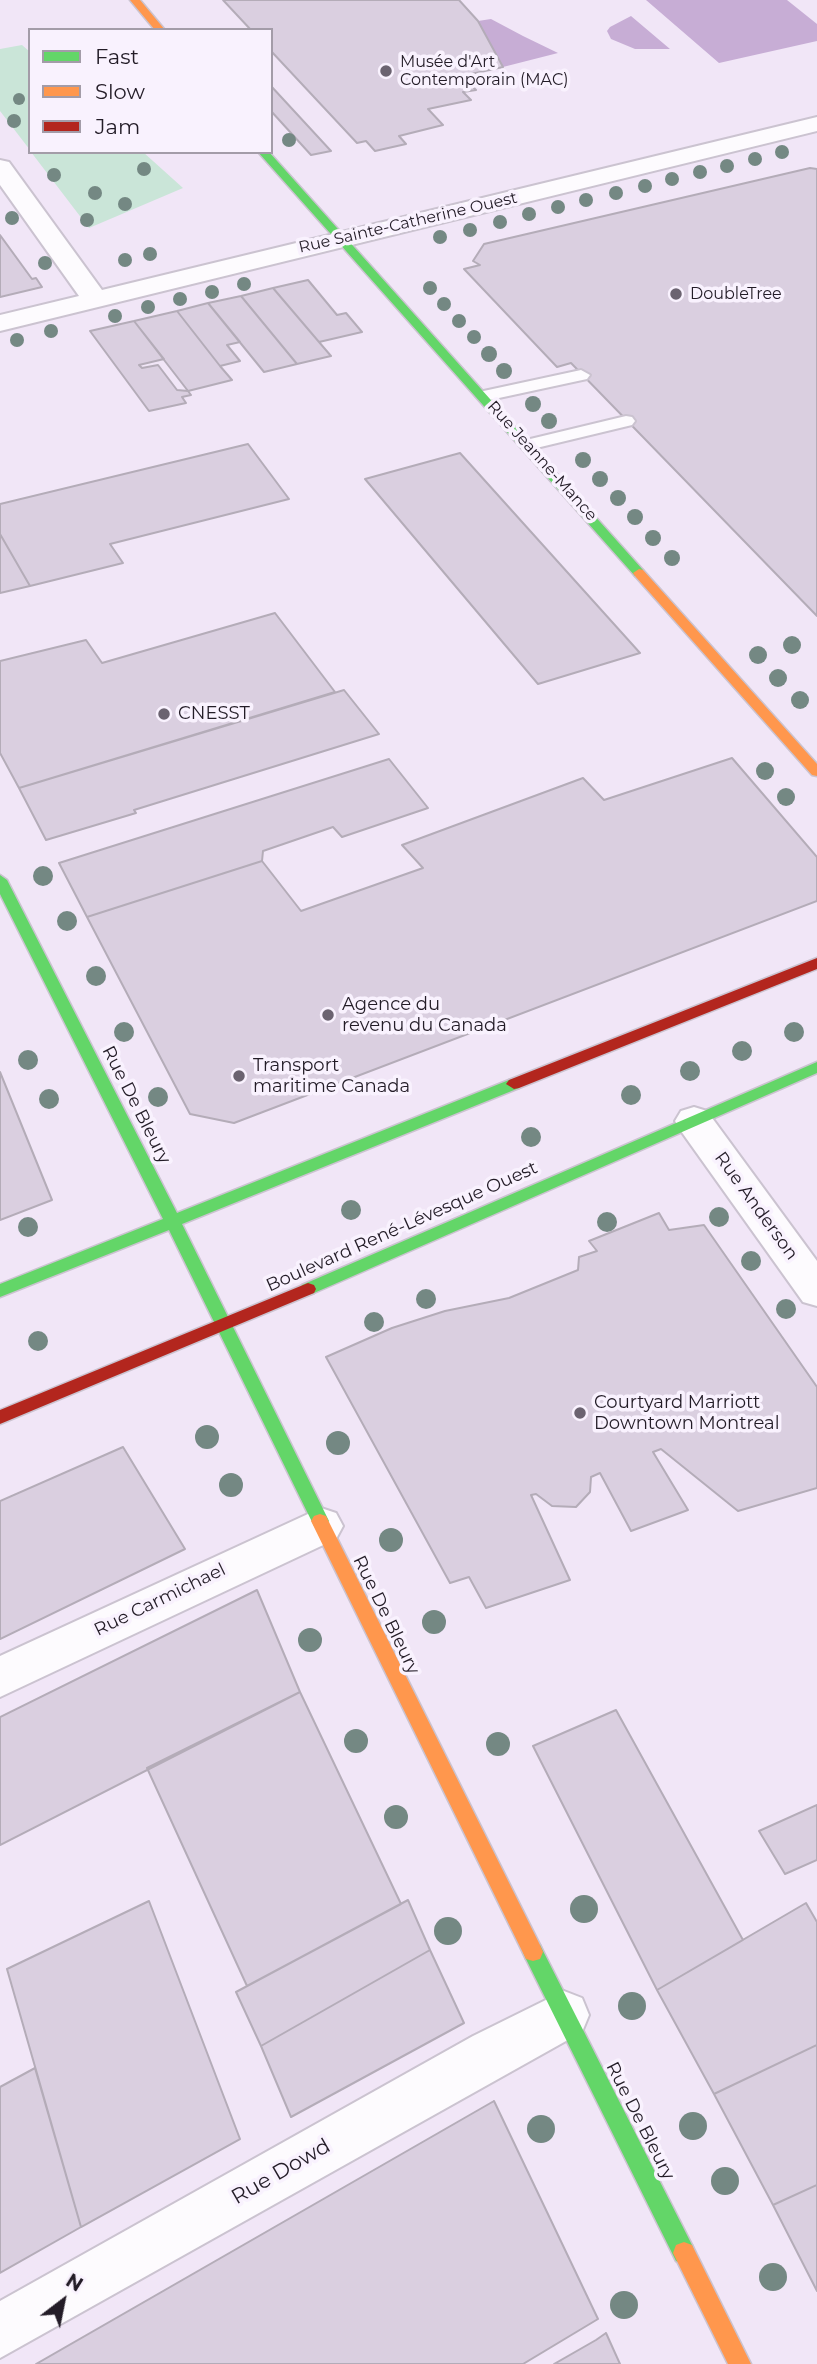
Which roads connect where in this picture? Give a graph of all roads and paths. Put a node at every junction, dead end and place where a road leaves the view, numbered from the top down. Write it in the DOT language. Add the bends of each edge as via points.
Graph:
graph roads {
  1 [pos="135,0"];
  2 [pos="158,28"];
  3 [pos="817,124"];
  4 [pos="265,154"];
  5 [pos="0,166"];
  6 [pos="339,239"];
  7 [pos="95,299"];
  8 [pos="0,323"];
  9 [pos="581,375"];
  10 [pos="485,397"];
  11 [pos="626,421"];
  12 [pos="528,445"];
  13 [pos="817,772"];
  14 [pos="0,880"];
  15 [pos="817,963"];
  16 [pos="817,1067"];
  17 [pos="694,1121"];
  18 [pos="173,1222"];
  19 [pos="0,1291"];
  20 [pos="817,1291"];
  21 [pos="225,1325"];
  22 [pos="0,1417"];
  23 [pos="321,1526"];
  24 [pos="0,1677"];
  25 [pos="564,2015"];
  26 [pos="0,2331"];
  27 [pos="740,2364"];
  1 -- 2 [label="street"];
  3 -- 6 [label="street, Rue Sainte-Catherine Ouest"];
  4 -- 6 [label="street, Rue Jeanne-Mance"];
  5 -- 7 [label="street"];
  6 -- 7 [label="street, Rue Sainte-Catherine Ouest"];
  6 -- 10 [label="street, Rue Jeanne-Mance"];
  7 -- 8 [label="street, Rue Sainte-Catherine Ouest"];
  9 -- 10 [label="lane"];
  10 -- 12 [label="street, Rue Jeanne-Mance"];
  11 -- 12 [label="lane"];
  12 -- 13 [label="street, Rue Jeanne-Mance"];
  14 -- 18 [label="street, Rue De Bleury"];
  15 -- 18 [label="street"];
  16 -- 17 [label="street, Boulevard René-Lévesque Ouest"];
  17 -- 20 [label="street, Rue Anderson"];
  17 -- 21 [label="street, Boulevard René-Lévesque Ouest"];
  18 -- 19 [label="street"];
  18 -- 21 [label="street, Rue De Bleury"];
  21 -- 22 [label="street, Boulevard René-Lévesque Ouest"];
  21 -- 23 [label="street, Rue De Bleury"];
  23 -- 24 [label="street, Rue Carmichael"];
  23 -- 25 [label="street, Rue De Bleury"];
  25 -- 26 [label="street, Rue Dowd"];
  25 -- 27 [label="street, Rue De Bleury"];
}
